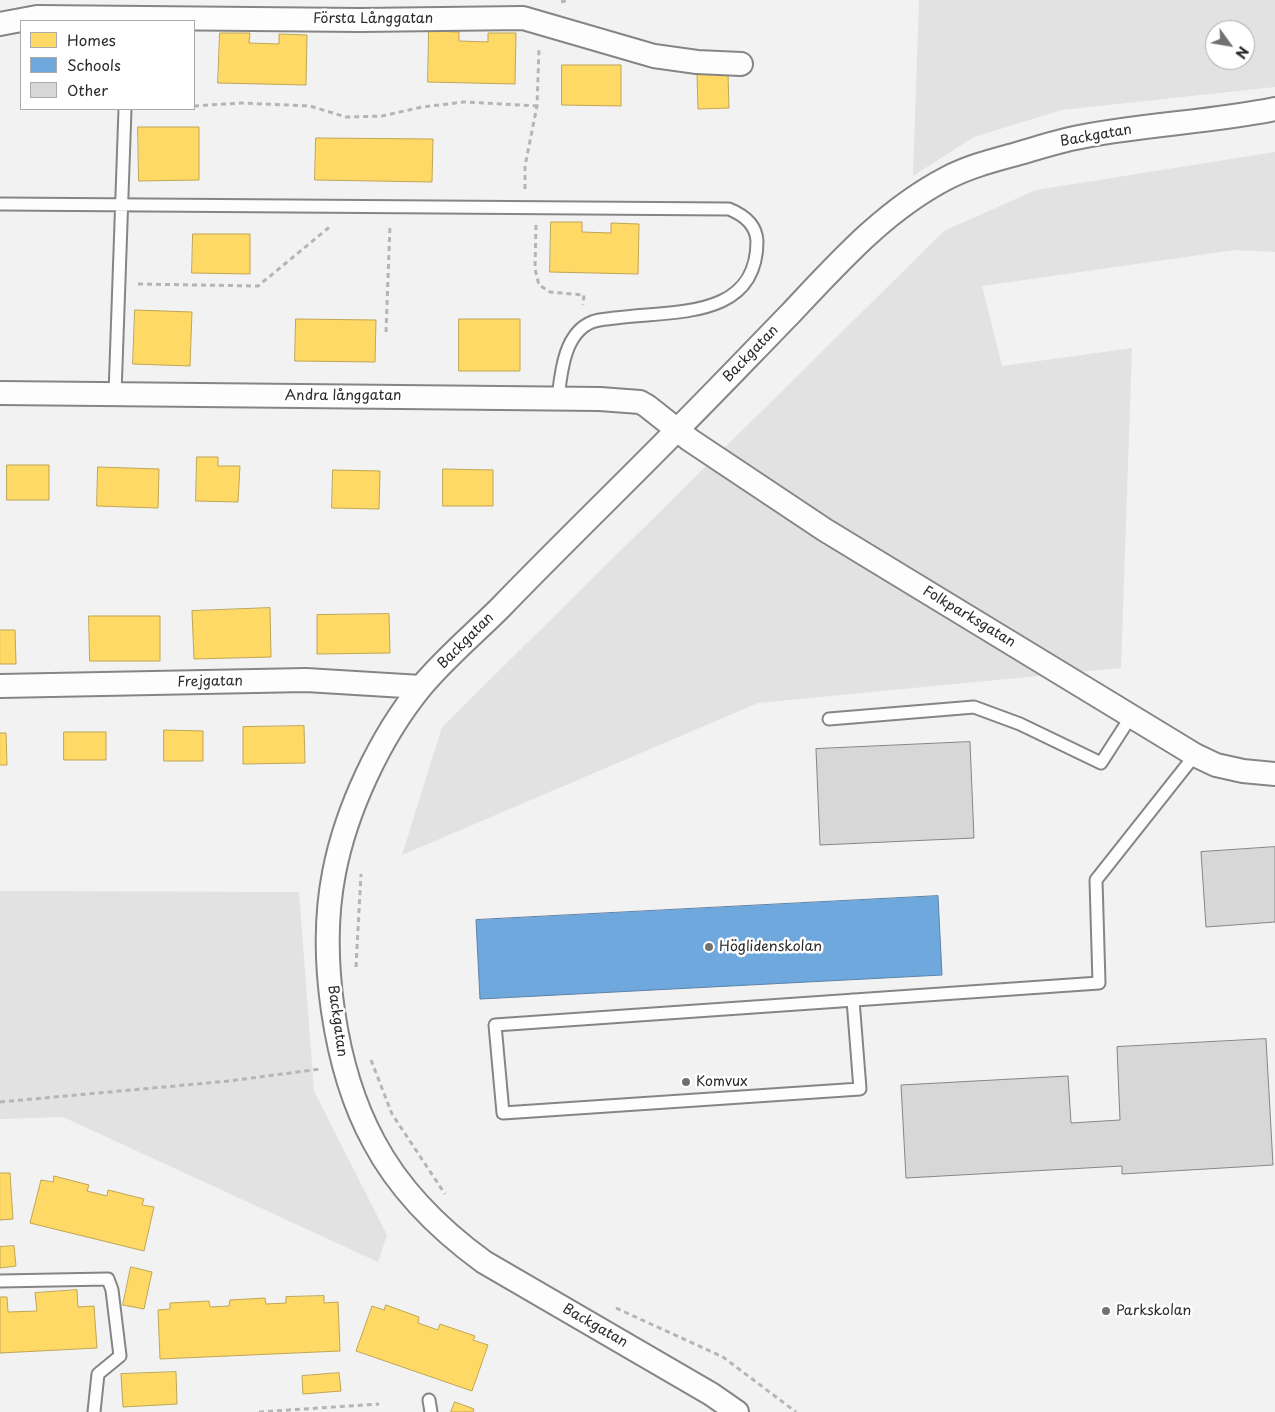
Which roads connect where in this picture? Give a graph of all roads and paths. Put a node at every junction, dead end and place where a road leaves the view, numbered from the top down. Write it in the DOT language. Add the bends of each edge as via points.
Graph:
graph roads {
  1 [pos="523,18"];
  2 [pos="20,20"];
  3 [pos="21,20"];
  4 [pos="127,20"];
  5 [pos="0,24"];
  6 [pos="741,64"];
  7 [pos="195,106"];
  8 [pos="537,106"];
  9 [pos="1275,109"];
  10 [pos="125,110"];
  11 [pos="0,204"];
  12 [pos="123,205"];
  13 [pos="343,206"];
  14 [pos="391,207"];
  15 [pos="524,208"];
  16 [pos="536,209"];
  17 [pos="120,284"];
  18 [pos="592,322"];
  19 [pos="386,332"];
  20 [pos="0,393"];
  21 [pos="115,394"];
  22 [pos="558,398"];
  23 [pos="677,430"];
  24 [pos="0,686"];
  25 [pos="421,687"];
  26 [pos="1130,718"];
  27 [pos="829,719"];
  28 [pos="1195,755"];
  29 [pos="1275,774"];
  30 [pos="363,865"];
  31 [pos="356,969"];
  32 [pos="853,1000"];
  33 [pos="343,1064"];
  34 [pos="0,1102"];
  35 [pos="446,1196"];
  36 [pos="0,1281"];
  37 [pos="608,1304"];
  38 [pos="429,1400"];
  39 [pos="379,1404"];
  40 [pos="94,1412"];
  41 [pos="259,1412"];
  42 [pos="431,1412"];
  43 [pos="737,1412"];
  44 [pos="796,1412"];
  1 -- 4 [label="street, Första Långgatan"];
  1 -- 6 [label="street, Första Långgatan" via="654,56"];
  1 -- 8 [label="path" via="540,42"];
  2 -- 5 [label="street, Första Långgatan"];
  3 -- 4 [label="street, Första Långgatan" via="37,17"];
  7 -- 8 [label="path" via="241,103 310,106 346,117 382,116 464,102"];
  8 -- 15 [label="path" via="525,166"];
  9 -- 23 [label="street, Backgatan" via="1072,139 970,167 946,178 900,208 852,248"];
  10 -- 12 [label="lane"];
  11 -- 12 [label="lane"];
  12 -- 13 [label="lane"];
  12 -- 17 [label="lane"];
  13 -- 14 [label="lane"];
  13 -- 17 [label="path" via="333,224 258,286"];
  14 -- 15 [label="lane"];
  14 -- 19 [label="path"];
  15 -- 16 [label="lane"];
  16 -- 18 [label="path" via="535,269 539,285 550,292 584,294 582,311"];
  16 -- 18 [label="lane" via="730,209 745,215 756,232 757,258 740,291 713,305 689,312"];
  17 -- 21 [label="lane"];
  18 -- 22 [label="lane" via="573,338 562,367"];
  20 -- 21 [label="street, Andra långgatan"];
  21 -- 22 [label="street, Andra långgatan"];
  22 -- 23 [label="street, Andra långgatan" via="640,402"];
  23 -- 25 [label="street, Backgatan"];
  23 -- 26 [label="street, Folkparksgatan" via="825,530"];
  24 -- 25 [label="street, Frejgatan" via="306,680"];
  25 -- 33 [label="street, Backgatan" via="386,738 363,784 334,872 328,941 334,1019"];
  26 -- 27 [label="lane" via="1101,763 1020,724 974,707"];
  26 -- 28 [label="street, Folkparksgatan"];
  28 -- 29 [label="street, Folkparksgatan" via="1243,772"];
  28 -- 32 [label="lane" via="1096,880 1099,983"];
  30 -- 31 [label="path"];
  32 -- 32 [label="lane" via="495,1026 503,1113 860,1088"];
  33 -- 34 [label="path" via="230,1081"];
  33 -- 35 [label="path" via="370,1058 392,1114"];
  33 -- 43 [label="street, Backgatan" via="373,1142 397,1178 430,1217 456,1241 484,1262 712,1394"];
  36 -- 40 [label="lane" via="108,1279 120,1356 98,1374"];
  37 -- 44 [label="path" via="723,1357"];
  38 -- 42 [label="lane"];
  39 -- 41 [label="path"];
}
